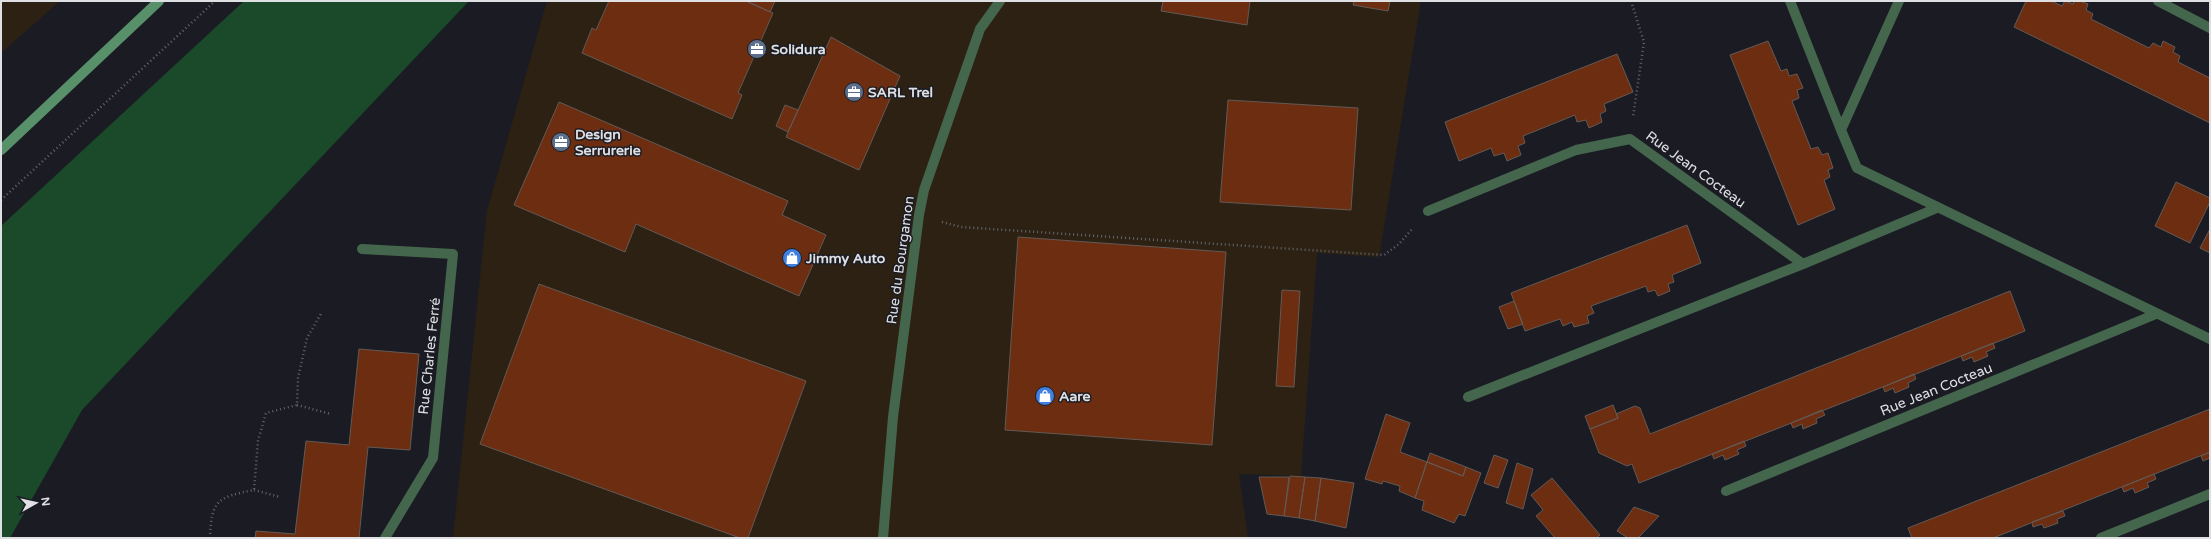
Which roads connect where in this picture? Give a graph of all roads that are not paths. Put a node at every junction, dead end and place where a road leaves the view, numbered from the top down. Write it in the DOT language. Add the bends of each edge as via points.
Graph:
graph roads {
  1 [pos="159,1"];
  2 [pos="1000,1"];
  3 [pos="1790,1"];
  4 [pos="1899,1"];
  5 [pos="2158,1"];
  6 [pos="2210,28"];
  7 [pos="1841,130"];
  8 [pos="1,150"];
  9 [pos="1937,208"];
  10 [pos="1428,211"];
  11 [pos="362,249"];
  12 [pos="1803,264"];
  13 [pos="2156,314"];
  14 [pos="2210,339"];
  15 [pos="1468,397"];
  16 [pos="1726,491"];
  17 [pos="2210,494"];
  18 [pos="385,538"];
  19 [pos="883,538"];
  20 [pos="2101,538"];
  1 -- 8 [label="main road"];
  2 -- 19 [label="street, Rue du Bourgamon" via="980,29 924,190 893,417"];
  3 -- 7 [label="street"];
  4 -- 7 [label="street"];
  5 -- 6 [label="street"];
  7 -- 9 [label="street" via="1857,168"];
  9 -- 12 [label="street"];
  9 -- 13 [label="street"];
  10 -- 12 [label="street, Rue Jean Cocteau" via="1576,150 1630,138"];
  11 -- 18 [label="street, Rue Charles Ferré" via="453,254 433,458"];
  12 -- 15 [label="street"];
  13 -- 14 [label="street"];
  13 -- 16 [label="street, Rue Jean Cocteau"];
  17 -- 20 [label="street"];
}
